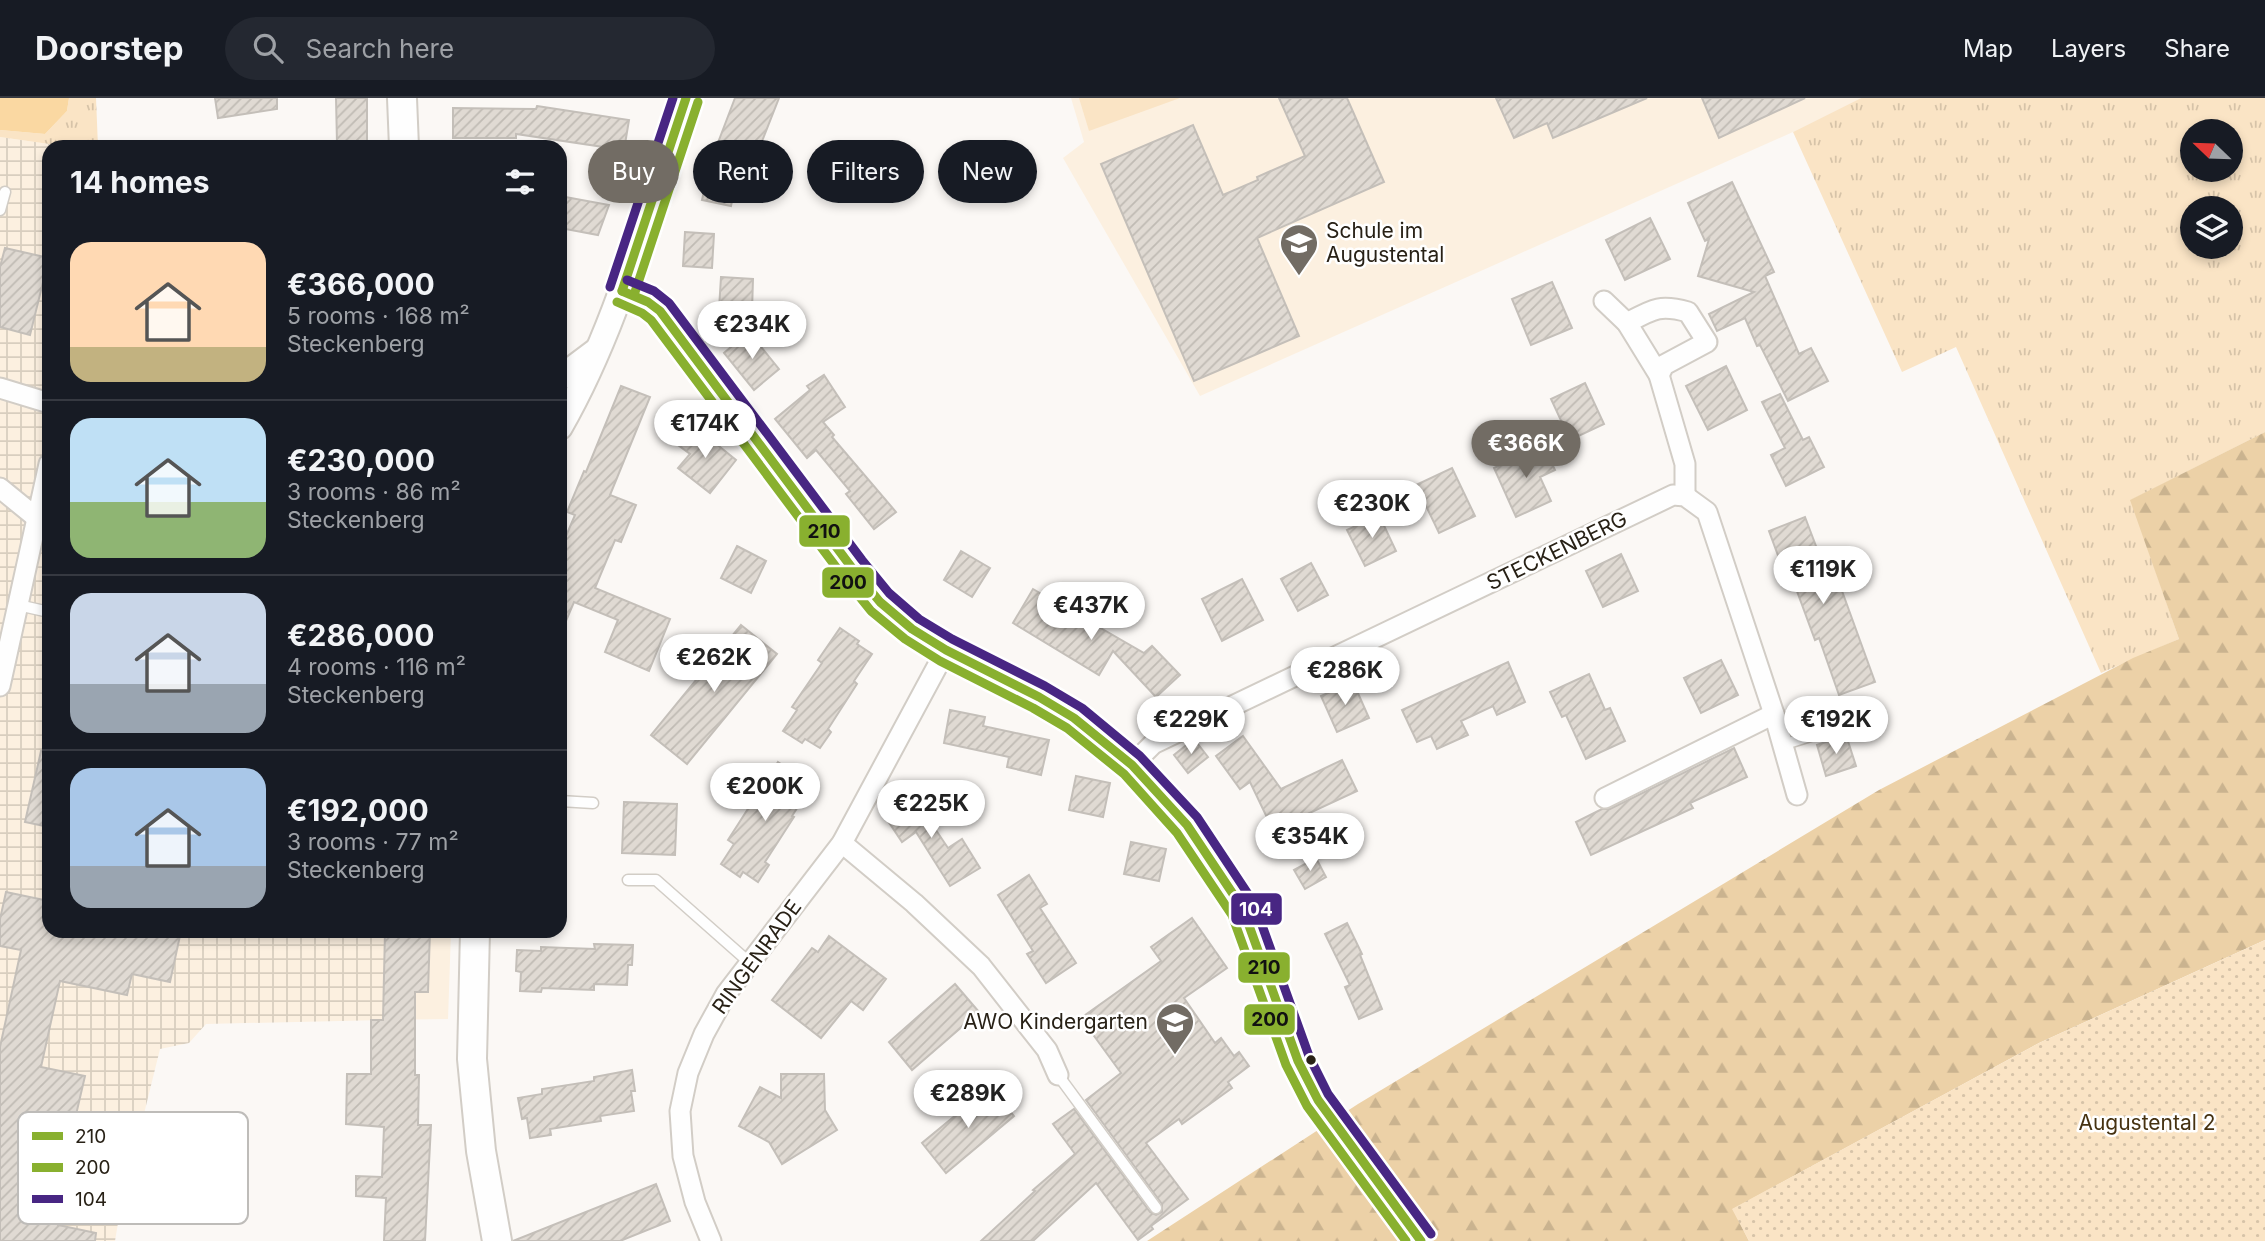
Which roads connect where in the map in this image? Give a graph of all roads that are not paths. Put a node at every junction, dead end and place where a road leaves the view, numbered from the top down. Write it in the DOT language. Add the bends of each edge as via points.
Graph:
graph roads {
  1 [pos="402,98"];
  2 [pos="686,98"];
  3 [pos="404,140"];
  4 [pos="5,192"];
  5 [pos="0,210"];
  6 [pos="622,291"];
  7 [pos="1604,301"];
  8 [pos="1627,323"];
  9 [pos="597,351"];
  10 [pos="567,373"];
  11 [pos="1660,375"];
  12 [pos="0,388"];
  13 [pos="42,400"];
  14 [pos="567,407"];
  15 [pos="0,488"];
  16 [pos="1685,496"];
  17 [pos="42,499"];
  18 [pos="38,519"];
  19 [pos="18,605"];
  20 [pos="42,610"];
  21 [pos="946,650"];
  22 [pos="0,686"];
  23 [pos="1773,714"];
  24 [pos="1842,726"];
  25 [pos="1782,745"];
  26 [pos="1132,765"];
  27 [pos="1797,795"];
  28 [pos="1605,798"];
  29 [pos="567,801"];
  30 [pos="593,803"];
  31 [pos="842,843"];
  32 [pos="628,880"];
  33 [pos="475,938"];
  34 [pos="750,963"];
  35 [pos="1058,1075"];
  36 [pos="1156,1208"];
  37 [pos="497,1241"];
  38 [pos="711,1241"];
  39 [pos="1421,1241"];
  1 -- 3 [label="main road"];
  2 -- 6 [label="street"];
  4 -- 5 [label="lane"];
  6 -- 9 [label="street"];
  6 -- 21 [label="street" via="660,311 880,601"];
  7 -- 8 [label="street"];
  8 -- 11 [label="street"];
  8 -- 11 [label="street" via="1667,306 1688,312 1707,342 1664,365"];
  9 -- 10 [label="street"];
  9 -- 14 [label="street"];
  11 -- 16 [label="street" via="1685,464"];
  12 -- 13 [label="street"];
  15 -- 18 [label="street"];
  16 -- 23 [label="street" via="1707,512"];
  16 -- 26 [label="street, STECKENBERG" via="1673,495 1153,744"];
  17 -- 18 [label="street"];
  18 -- 19 [label="street"];
  19 -- 20 [label="lane"];
  19 -- 22 [label="street"];
  21 -- 26 [label="street" via="1074,718"];
  21 -- 31 [label="street, RINGENRADE"];
  23 -- 25 [label="street"];
  23 -- 28 [label="street"];
  24 -- 25 [label="lane"];
  25 -- 27 [label="street"];
  26 -- 39 [label="street" via="1187,825 1243,909 1298,1061 1318,1100"];
  29 -- 30 [label="lane"];
  31 -- 34 [label="street, RINGENRADE"];
  31 -- 35 [label="street" via="981,966 1048,1049"];
  32 -- 34 [label="lane" via="656,880"];
  33 -- 37 [label="main road" via="472,1059 486,1192"];
  34 -- 38 [label="street, RINGENRADE" via="704,1034 688,1073 680,1111 682,1156"];
  35 -- 36 [label="lane"];
}
